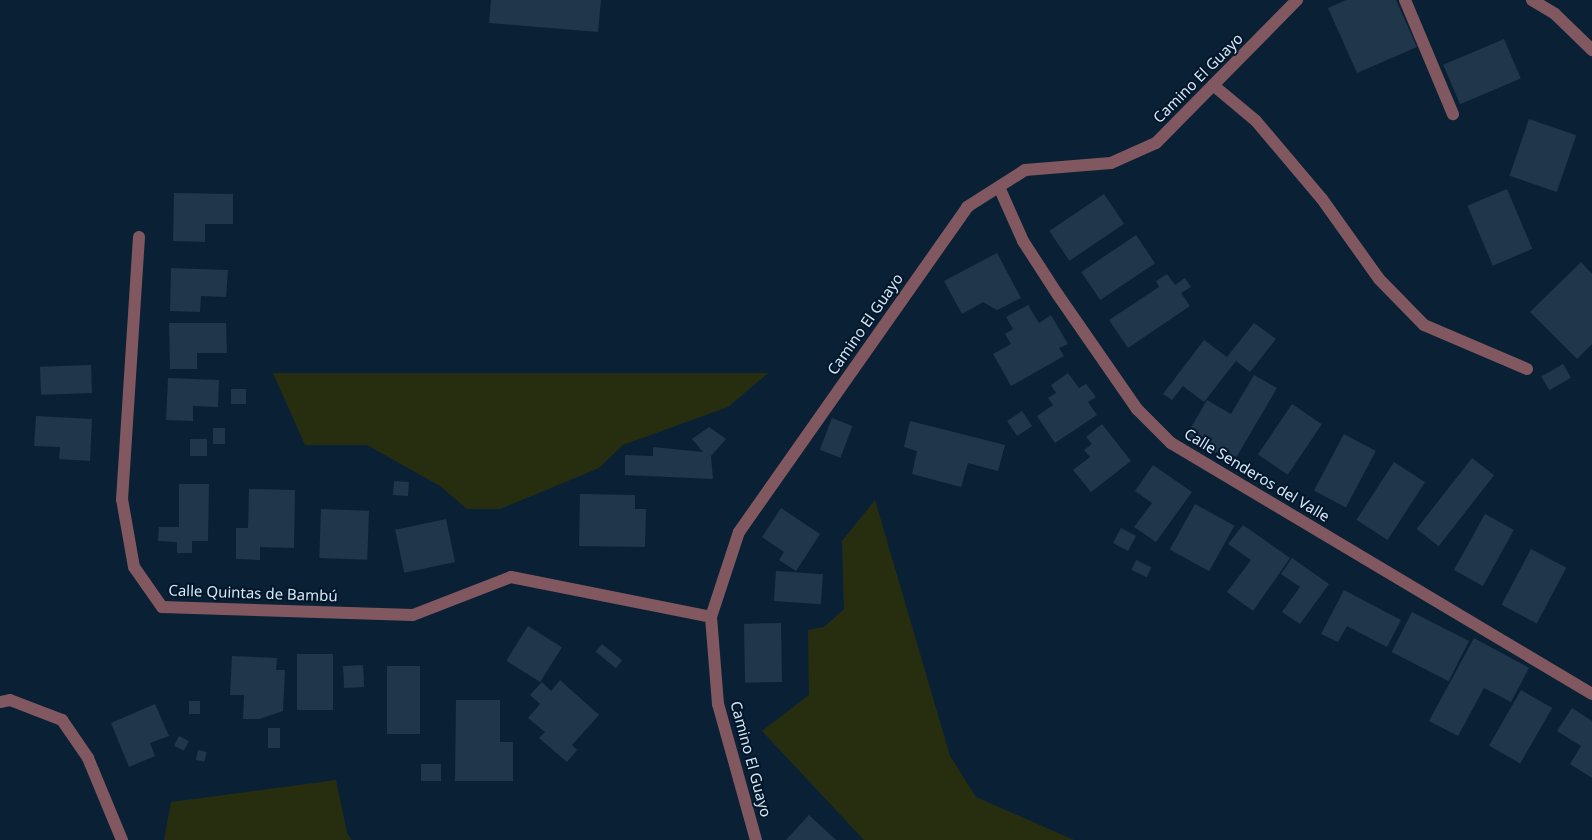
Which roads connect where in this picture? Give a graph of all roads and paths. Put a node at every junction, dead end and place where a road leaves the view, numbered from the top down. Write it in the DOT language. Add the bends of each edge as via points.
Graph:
graph roads {
  1 [pos="1297,0"];
  2 [pos="1405,0"];
  3 [pos="1532,0"];
  4 [pos="1592,50"];
  5 [pos="1213,85"];
  6 [pos="1453,114"];
  7 [pos="999,187"];
  8 [pos="139,237"];
  9 [pos="1527,369"];
  10 [pos="712,617"];
  11 [pos="1592,694"];
  12 [pos="0,702"];
  13 [pos="122,840"];
  14 [pos="756,840"];
  1 -- 5 [label="street, Camino El Guayo"];
  2 -- 6 [label="street"];
  3 -- 4 [label="street" via="1555,14"];
  5 -- 7 [label="street, Camino El Guayo" via="1156,143 1111,163 1026,170"];
  5 -- 9 [label="street" via="1256,121 1322,199 1379,279 1424,325"];
  7 -- 10 [label="street, Camino El Guayo" via="967,207 738,532"];
  7 -- 11 [label="street, Calle Senderos del Valle" via="1023,241 1058,295 1137,409 1171,443"];
  8 -- 10 [label="street, Calle Quintas de Bambú" via="122,500 134,566 162,607 413,615 512,577"];
  10 -- 14 [label="street, Camino El Guayo" via="718,704"];
  12 -- 13 [label="street" via="10,700 62,720 88,758"];
}
